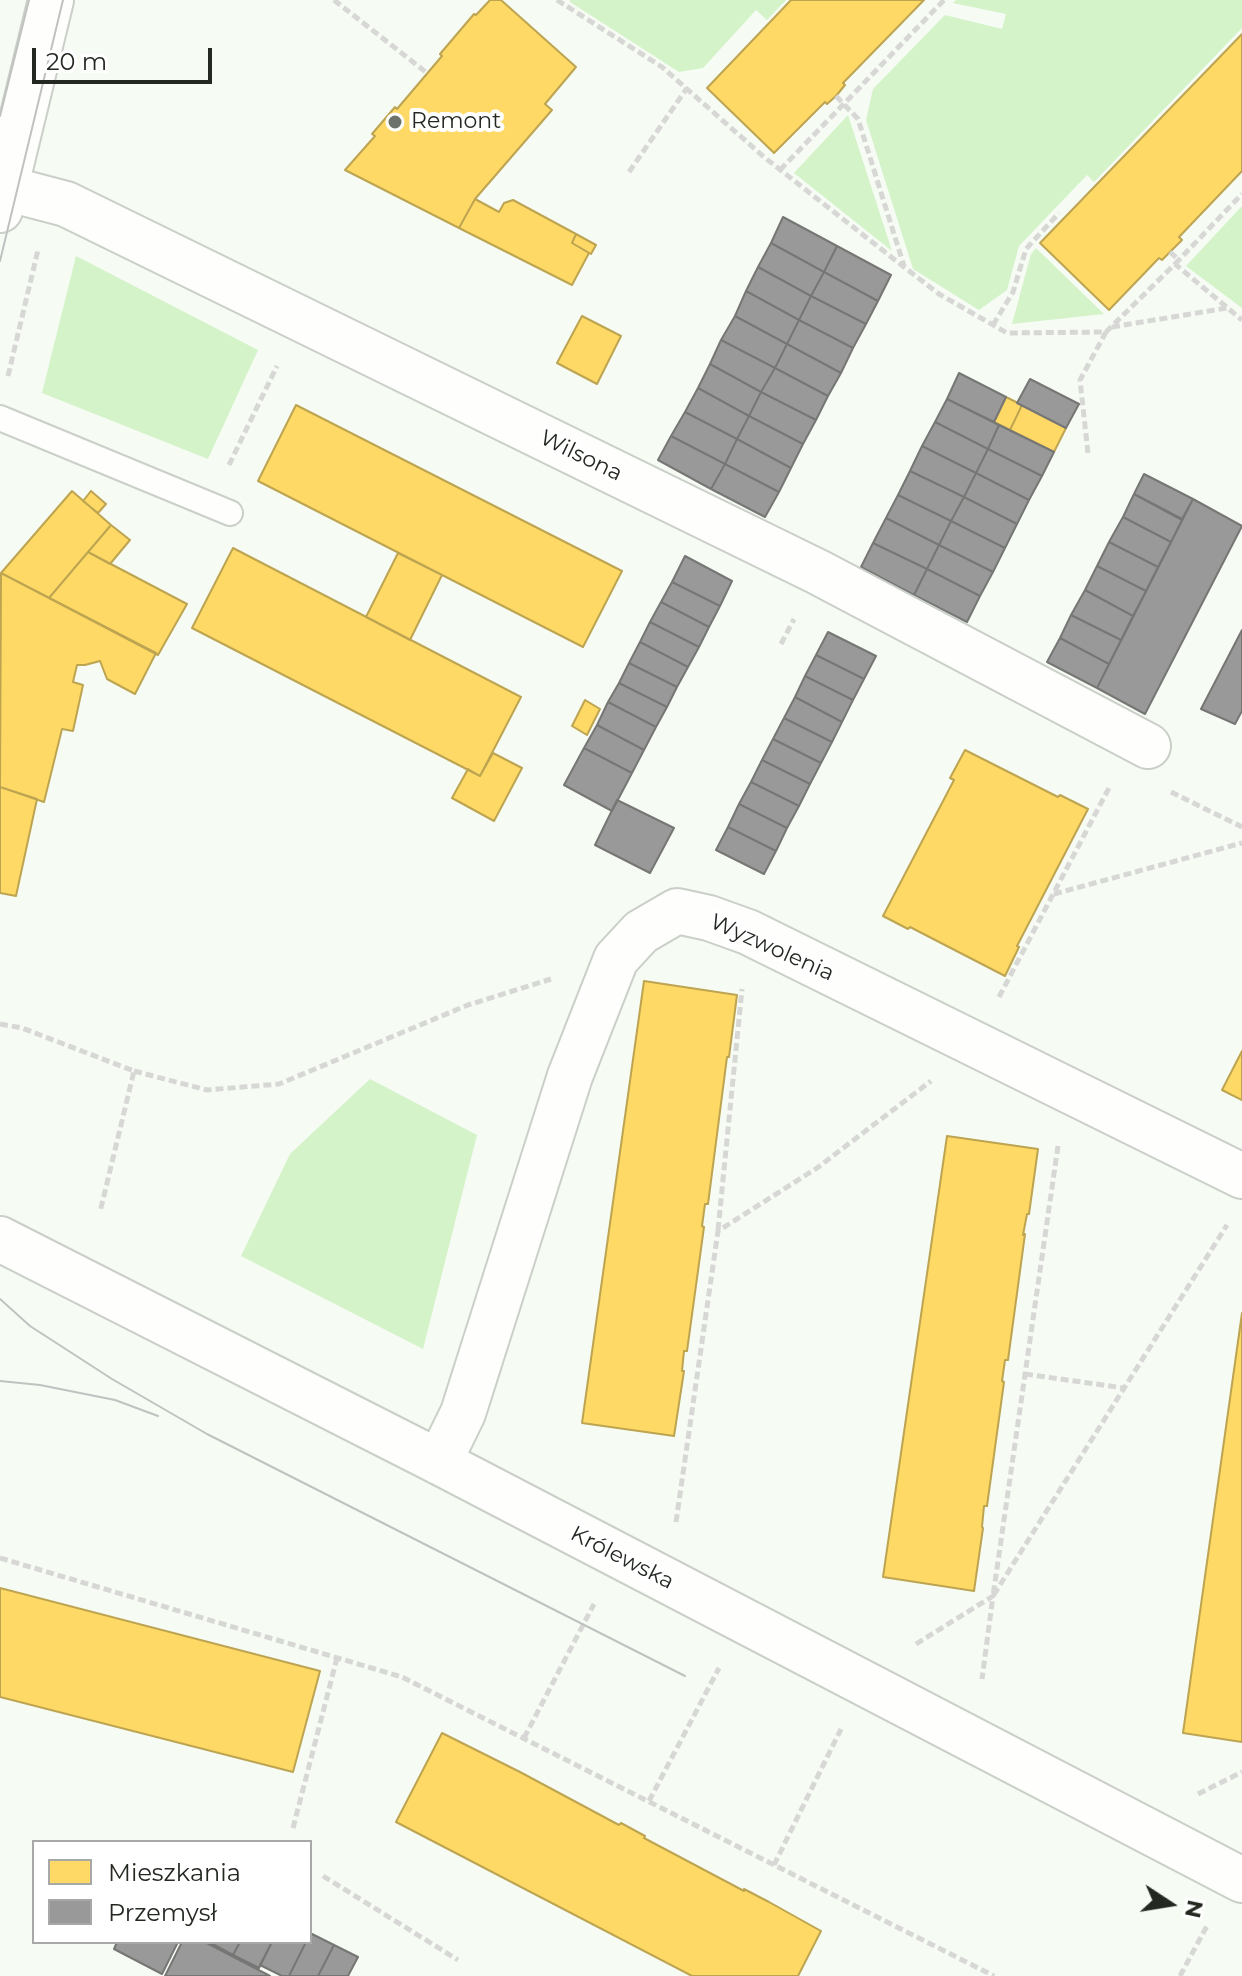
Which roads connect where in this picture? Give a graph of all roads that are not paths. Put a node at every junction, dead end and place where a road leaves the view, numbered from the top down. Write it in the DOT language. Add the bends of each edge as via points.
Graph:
graph roads {
  1 [pos="51,0"];
  2 [pos="3,199"];
  3 [pos="0,418"];
  4 [pos="220,509"];
  5 [pos="1148,746"];
  6 [pos="1238,1195"];
  7 [pos="0,1239"];
  8 [pos="439,1462"];
  9 [pos="1242,1880"];
  1 -- 2 [label="street"];
  2 -- 5 [label="street, Wilsona" via="66,204 818,572"];
  3 -- 4 [label="lane"];
  6 -- 8 [label="street, Wyzwolenia" via="1066,1089 748,932 677,911 641,932 616,959 570,1076 463,1413"];
  7 -- 8 [label="street, Królewska"];
  8 -- 9 [label="street, Królewska"];
}
